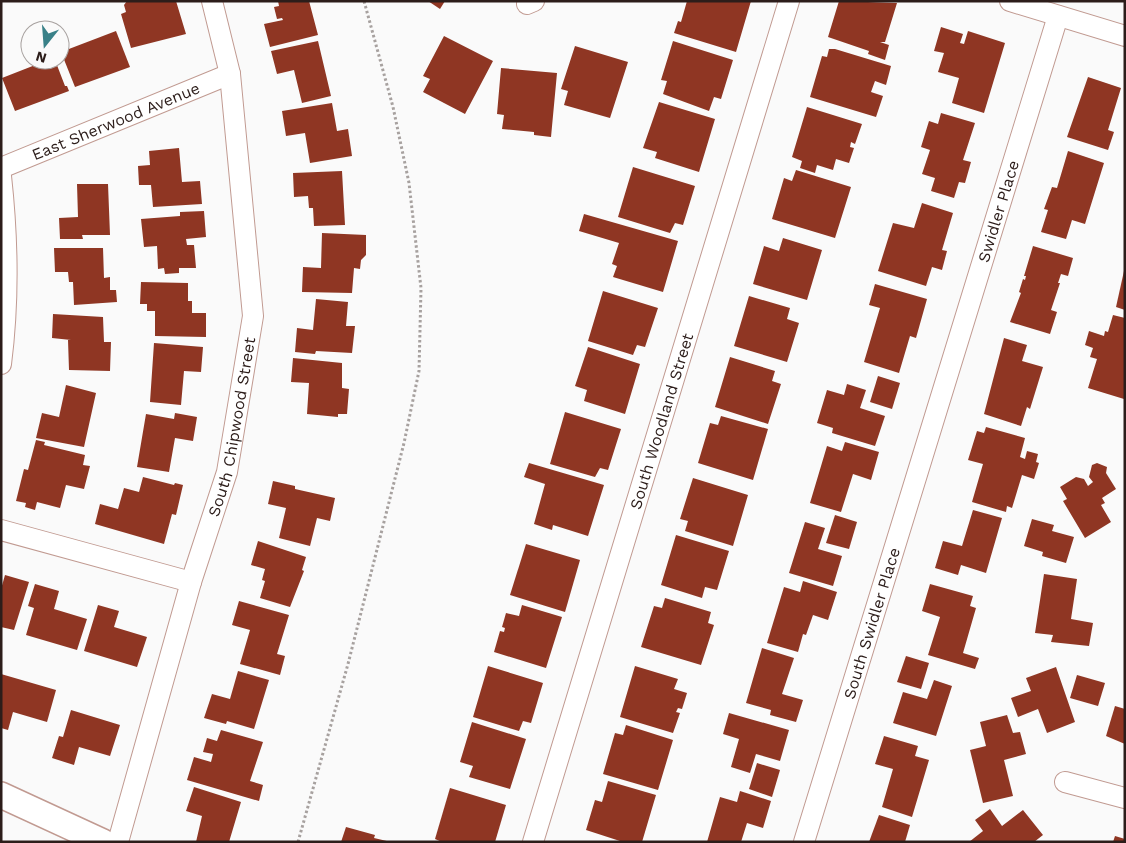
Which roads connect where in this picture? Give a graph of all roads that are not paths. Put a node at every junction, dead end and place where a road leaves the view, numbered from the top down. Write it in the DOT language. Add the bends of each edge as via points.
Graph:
graph roads {
  1 [pos="212,1"];
  2 [pos="789,1"];
  3 [pos="1010,1"];
  4 [pos="1058,16"];
  5 [pos="1125,36"];
  6 [pos="230,74"];
  7 [pos="1,168"];
  8 [pos="1,176"];
  9 [pos="1,364"];
  10 [pos="936,406"];
  11 [pos="1,530"];
  12 [pos="191,582"];
  13 [pos="1065,782"];
  14 [pos="1,795"];
  15 [pos="1125,798"];
  16 [pos="104,842"];
  17 [pos="118,842"];
  18 [pos="532,842"];
  19 [pos="804,842"];
  1 -- 6 [label="street, South Chipwood Street"];
  2 -- 18 [label="street, South Woodland Street"];
  3 -- 4 [label="street"];
  4 -- 5 [label="street"];
  4 -- 10 [label="street, Swidler Place"];
  6 -- 7 [label="street, East Sherwood Avenue"];
  6 -- 12 [label="street, South Chipwood Street" via="253,316 227,472"];
  8 -- 9 [label="street" via="7,318"];
  10 -- 19 [label="street, South Swidler Place"];
  11 -- 12 [label="street"];
  12 -- 17 [label="street, South Chipwood Street"];
  13 -- 15 [label="street"];
  14 -- 16 [label="street"];
}
